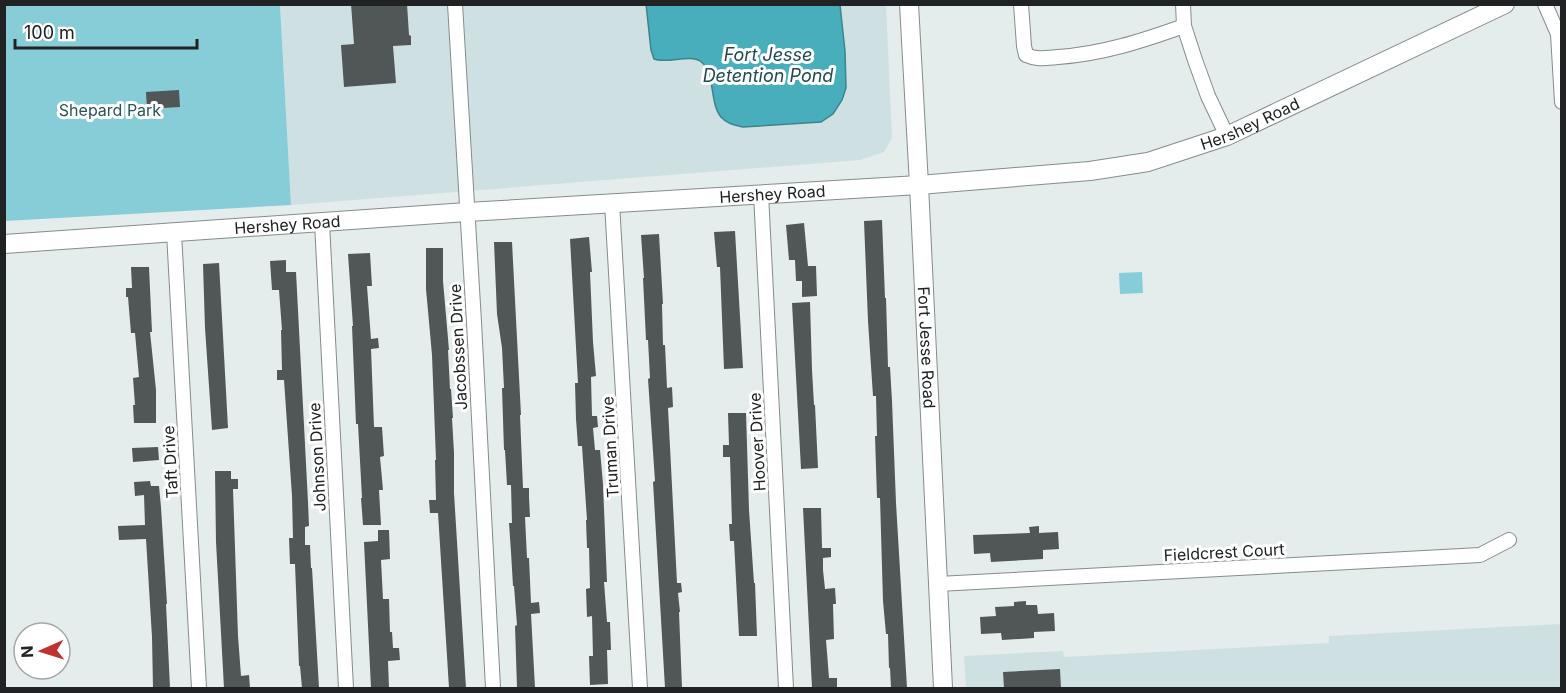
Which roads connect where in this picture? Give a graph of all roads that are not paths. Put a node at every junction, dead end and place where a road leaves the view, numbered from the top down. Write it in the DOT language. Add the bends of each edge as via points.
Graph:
graph roads {
  1 [pos="455,4"];
  2 [pos="909,4"];
  3 [pos="1021,4"];
  4 [pos="1183,4"];
  5 [pos="1505,4"];
  6 [pos="1545,4"];
  7 [pos="1184,26"];
  8 [pos="1561,90"];
  9 [pos="1562,102"];
  10 [pos="1227,136"];
  11 [pos="919,184"];
  12 [pos="761,194"];
  13 [pos="612,203"];
  14 [pos="467,212"];
  15 [pos="322,223"];
  16 [pos="174,233"];
  17 [pos="4,244"];
  18 [pos="1509,540"];
  19 [pos="938,584"];
  20 [pos="199,688"];
  21 [pos="346,688"];
  22 [pos="493,688"];
  23 [pos="640,688"];
  24 [pos="786,688"];
  25 [pos="943,688"];
  1 -- 14 [label="street, Jacobssen Drive"];
  2 -- 11 [label="main road, Fort Jesse Road"];
  3 -- 7 [label="street" via="1026,55 1034,59 1116,48"];
  4 -- 7 [label="street"];
  5 -- 10 [label="main road, Hershey Road"];
  6 -- 8 [label="street" via="1557,34"];
  7 -- 10 [label="street" via="1208,96"];
  8 -- 9 [label="street"];
  10 -- 11 [label="main road, Hershey Road" via="1148,162 1090,171"];
  11 -- 12 [label="main road, Hershey Road"];
  11 -- 19 [label="main road, Fort Jesse Road"];
  12 -- 13 [label="main road, Hershey Road"];
  12 -- 24 [label="street, Hoover Drive"];
  13 -- 14 [label="main road, Hershey Road"];
  13 -- 23 [label="street, Truman Drive"];
  14 -- 15 [label="main road, Hershey Road"];
  14 -- 22 [label="street, Jacobssen Drive"];
  15 -- 16 [label="main road, Hershey Road"];
  15 -- 21 [label="street, Johnson Drive"];
  16 -- 17 [label="main road, Hershey Road"];
  16 -- 20 [label="street, Taft Drive"];
  18 -- 19 [label="street, Fieldcrest Court" via="1480,555"];
  19 -- 25 [label="main road, Fort Jesse Road"];
}
